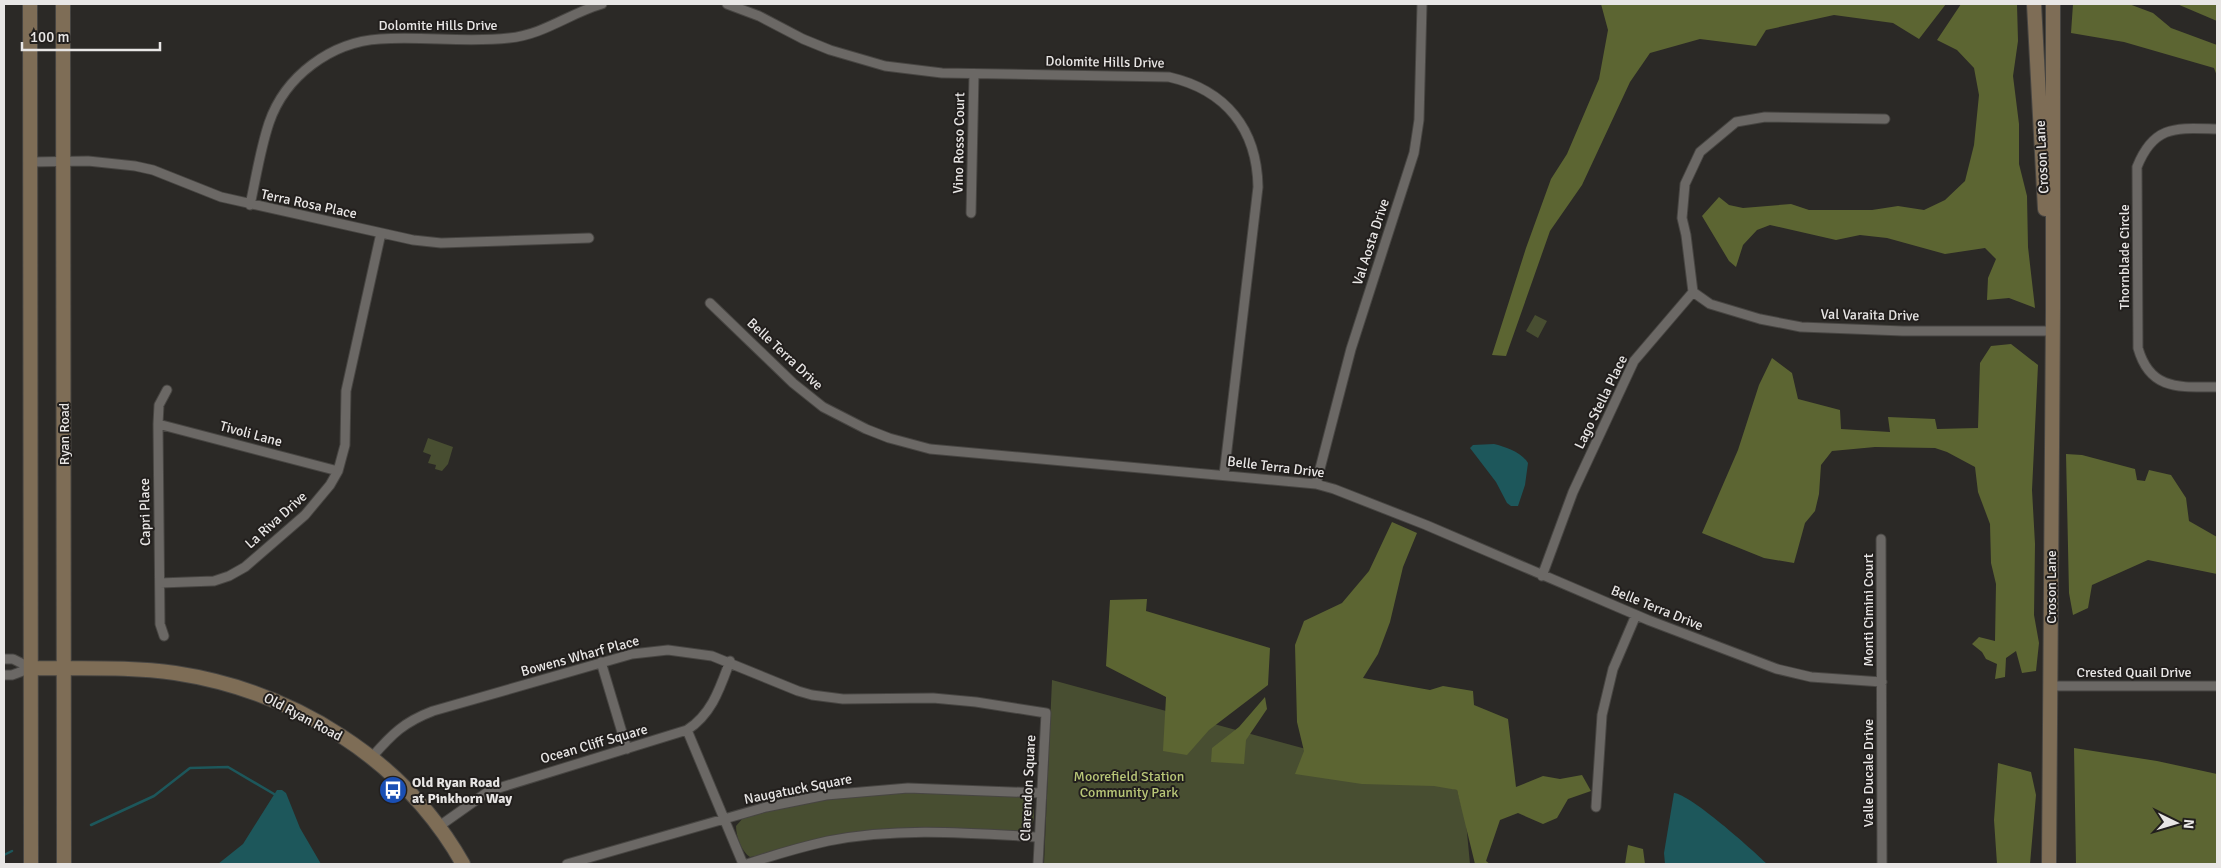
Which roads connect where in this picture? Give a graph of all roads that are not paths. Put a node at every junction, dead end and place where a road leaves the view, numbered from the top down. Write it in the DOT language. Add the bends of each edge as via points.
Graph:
graph roads {
  1 [pos="30,4"];
  2 [pos="63,4"];
  3 [pos="602,4"];
  4 [pos="727,4"];
  5 [pos="1422,4"];
  6 [pos="2034,4"];
  7 [pos="2053,4"];
  8 [pos="974,74"];
  9 [pos="1885,119"];
  10 [pos="2217,128"];
  11 [pos="63,161"];
  12 [pos="30,162"];
  13 [pos="250,205"];
  14 [pos="971,213"];
  15 [pos="381,234"];
  16 [pos="589,238"];
  17 [pos="1693,292"];
  18 [pos="710,304"];
  19 [pos="2053,309"];
  20 [pos="2053,331"];
  21 [pos="2217,387"];
  22 [pos="167,390"];
  23 [pos="158,424"];
  24 [pos="338,471"];
  25 [pos="1224,475"];
  26 [pos="1316,484"];
  27 [pos="1881,539"];
  28 [pos="1542,576"];
  29 [pos="160,582"];
  30 [pos="1636,615"];
  31 [pos="164,636"];
  32 [pos="4,659"];
  33 [pos="730,661"];
  34 [pos="601,662"];
  35 [pos="31,668"];
  36 [pos="64,669"];
  37 [pos="4,674"];
  38 [pos="1882,682"];
  39 [pos="2050,686"];
  40 [pos="2217,686"];
  41 [pos="1046,713"];
  42 [pos="687,730"];
  43 [pos="627,749"];
  44 [pos="372,757"];
  45 [pos="1041,793"];
  46 [pos="1596,807"];
  47 [pos="724,819"];
  48 [pos="438,827"];
  49 [pos="1039,837"];
  50 [pos="30,864"];
  51 [pos="64,864"];
  52 [pos="463,864"];
  53 [pos="567,864"];
  54 [pos="743,864"];
  55 [pos="747,864"];
  56 [pos="1038,864"];
  57 [pos="1882,864"];
  58 [pos="2049,864"];
  1 -- 12 [label="main road"];
  2 -- 11 [label="main road, Ryan Road"];
  3 -- 13 [label="street, Dolomite Hills Drive" via="545,29 510,38 380,38 332,51 293,82 276,107 265,137"];
  4 -- 8 [label="street, Dolomite Hills Drive" via="803,39 857,59 915,71"];
  5 -- 26 [label="street, Val Aosta Drive" via="1419,120 1414,153 1351,349"];
  6 -- 19 [label="main road, Croson Lane" via="2047,263"];
  7 -- 19 [label="main road, Croson Lane"];
  8 -- 14 [label="street, Vino Rosso Court"];
  8 -- 25 [label="street, Dolomite Hills Drive" via="1169,77 1213,94 1243,127 1255,157 1258,187"];
  9 -- 17 [label="street" via="1765,117 1736,122 1700,152 1685,184 1682,218"];
  10 -- 21 [label="street, Thornblade Circle" via="2175,128 2161,133 2143,152 2137,167 2137,186 2138,348 2141,360 2147,370 2165,384"];
  11 -- 12 [label="street, Terra Rosa Place"];
  11 -- 13 [label="street, Terra Rosa Place" via="110,162 153,170"];
  11 -- 36 [label="main road, Ryan Road"];
  12 -- 35 [label="main road"];
  13 -- 15 [label="street, Terra Rosa Place"];
  15 -- 16 [label="street, Terra Rosa Place" via="441,242"];
  15 -- 24 [label="street, La Riva Drive" via="346,391 347,436"];
  17 -- 20 [label="street, Val Varaita Drive" via="1710,304 1760,320 1801,327"];
  17 -- 28 [label="street, Lago Stella Place" via="1634,361 1573,492"];
  18 -- 25 [label="street, Belle Terra Drive" via="793,383 823,406 889,438 930,449"];
  19 -- 20 [label="main road, Croson Lane"];
  20 -- 39 [label="main road, Croson Lane"];
  22 -- 23 [label="street, Capri Place" via="158,405"];
  23 -- 24 [label="street, Tivoli Lane"];
  23 -- 29 [label="street, Capri Place"];
  24 -- 29 [label="street, La Riva Drive" via="323,496 245,567 214,581"];
  25 -- 26 [label="street, Belle Terra Drive"];
  26 -- 28 [label="street, Belle Terra Drive" via="1334,488 1426,525"];
  27 -- 38 [label="street, Monti Cimini Court"];
  28 -- 30 [label="street, Belle Terra Drive"];
  29 -- 31 [label="street, Capri Place" via="160,624"];
  30 -- 38 [label="street, Belle Terra Drive" via="1777,668 1811,677"];
  30 -- 46 [label="street" via="1614,670 1602,715"];
  32 -- 35 [label="street" via="13,659"];
  33 -- 34 [label="street, Bowens Wharf Place" via="697,652 668,650 640,652"];
  33 -- 41 [label="street, Bowens Wharf Place" via="812,695 844,699 933,698"];
  33 -- 42 [label="street, Ocean Cliff Square" via="718,695 706,714"];
  34 -- 43 [label="street"];
  34 -- 44 [label="street, Bowens Wharf Place" via="417,717 394,731"];
  35 -- 36 [label="main road, Old Ryan Road"];
  35 -- 37 [label="street" via="12,675"];
  35 -- 50 [label="main road"];
  36 -- 44 [label="main road, Old Ryan Road" via="173,672 234,686 300,712"];
  36 -- 51 [label="main road, Ryan Road"];
  38 -- 57 [label="street, Valle Ducale Drive"];
  39 -- 40 [label="street, Crested Quail Drive"];
  39 -- 58 [label="main road, Croson Lane"];
  41 -- 45 [label="street, Clarendon Square"];
  42 -- 43 [label="street, Ocean Cliff Square"];
  42 -- 47 [label="street"];
  43 -- 48 [label="street, Ocean Cliff Square" via="488,791"];
  44 -- 48 [label="main road, Old Ryan Road"];
  45 -- 47 [label="street, Naugatuck Square" via="908,788 850,792 766,807"];
  45 -- 49 [label="street, Clarendon Square"];
  47 -- 53 [label="street, Naugatuck Square"];
  47 -- 54 [label="street"];
  48 -- 52 [label="main road, Old Ryan Road"];
  49 -- 55 [label="street" via="930,832 879,834 826,842"];
  49 -- 56 [label="street, Clarendon Square"];
}
